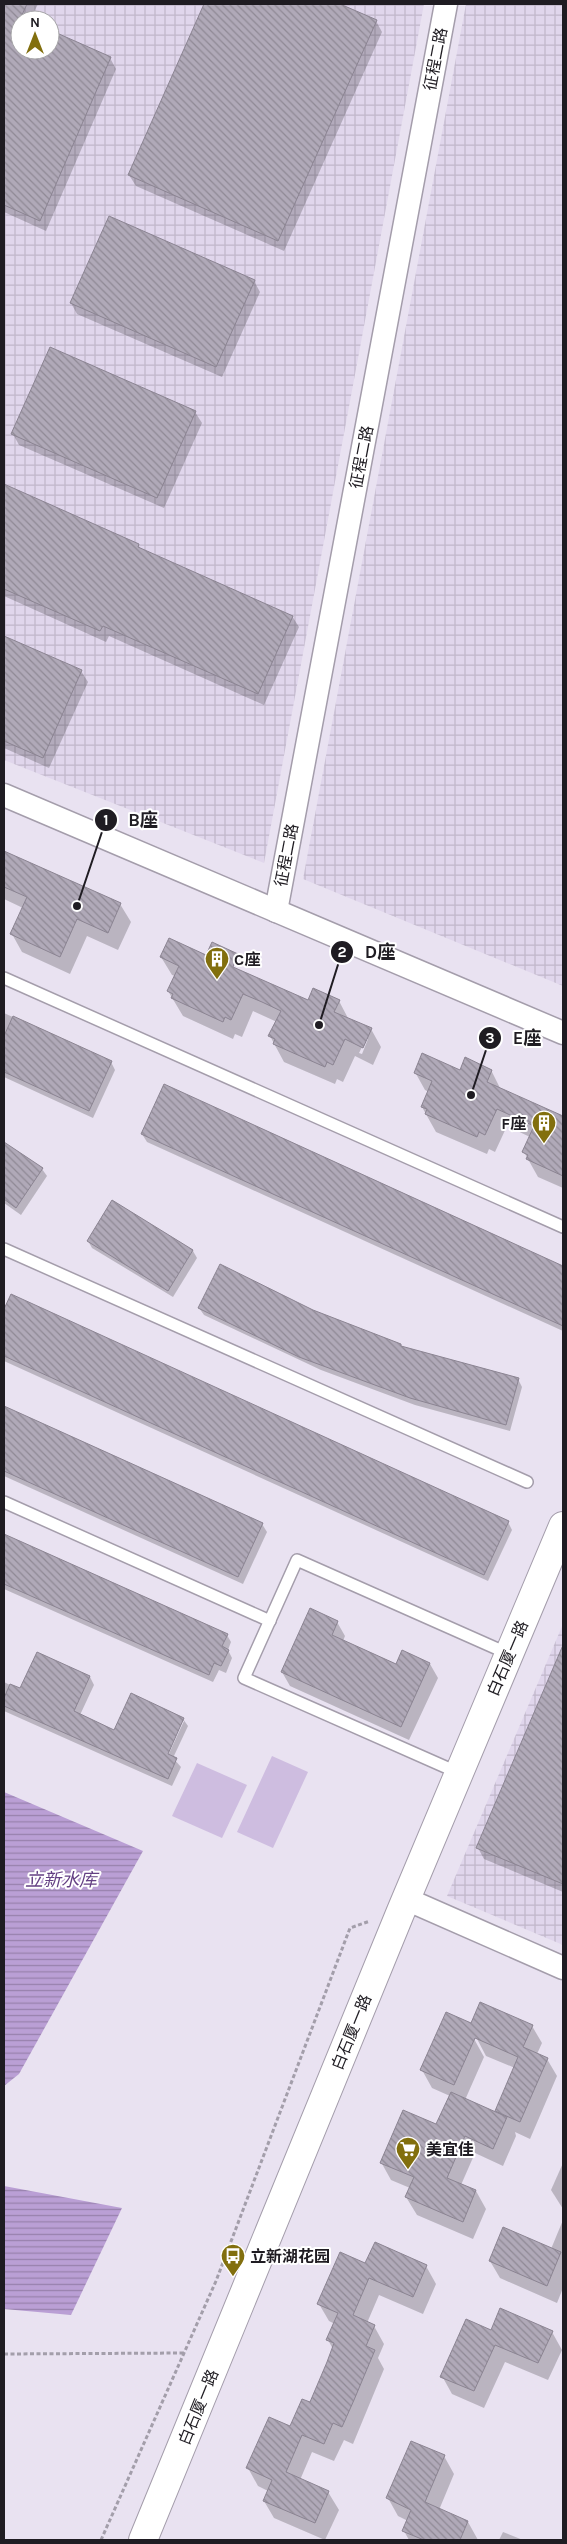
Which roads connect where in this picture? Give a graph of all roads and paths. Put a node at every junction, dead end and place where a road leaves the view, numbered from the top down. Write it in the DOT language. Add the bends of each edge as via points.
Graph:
graph roads {
  1 [pos="446,4"];
  2 [pos="4,795"];
  3 [pos="276,911"];
  4 [pos="4,978"];
  5 [pos="563,1033"];
  6 [pos="563,1227"];
  7 [pos="4,1249"];
  8 [pos="527,1482"];
  9 [pos="4,1502"];
  10 [pos="563,1526"];
  11 [pos="270,1620"];
  12 [pos="509,1654"];
  13 [pos="459,1773"];
  14 [pos="404,1905"];
  15 [pos="563,1968"];
  16 [pos="184,2353"];
  17 [pos="4,2354"];
  18 [pos="101,2540"];
  19 [pos="143,2540"];
  1 -- 3 [label="street, 征程二路"];
  2 -- 3 [label="street"];
  3 -- 5 [label="street"];
  4 -- 6 [label="lane"];
  7 -- 8 [label="lane"];
  9 -- 11 [label="lane"];
  10 -- 12 [label="street, 白石厦一路"];
  11 -- 12 [label="lane" via="297,1560"];
  11 -- 13 [label="lane" via="244,1678"];
  12 -- 13 [label="street, 白石厦一路"];
  13 -- 14 [label="street, 白石厦一路"];
  14 -- 15 [label="street"];
  14 -- 16 [label="path" via="350,1928 216,2281"];
  14 -- 19 [label="street, 白石厦一路"];
  16 -- 17 [label="path"];
  16 -- 18 [label="path"];
}
